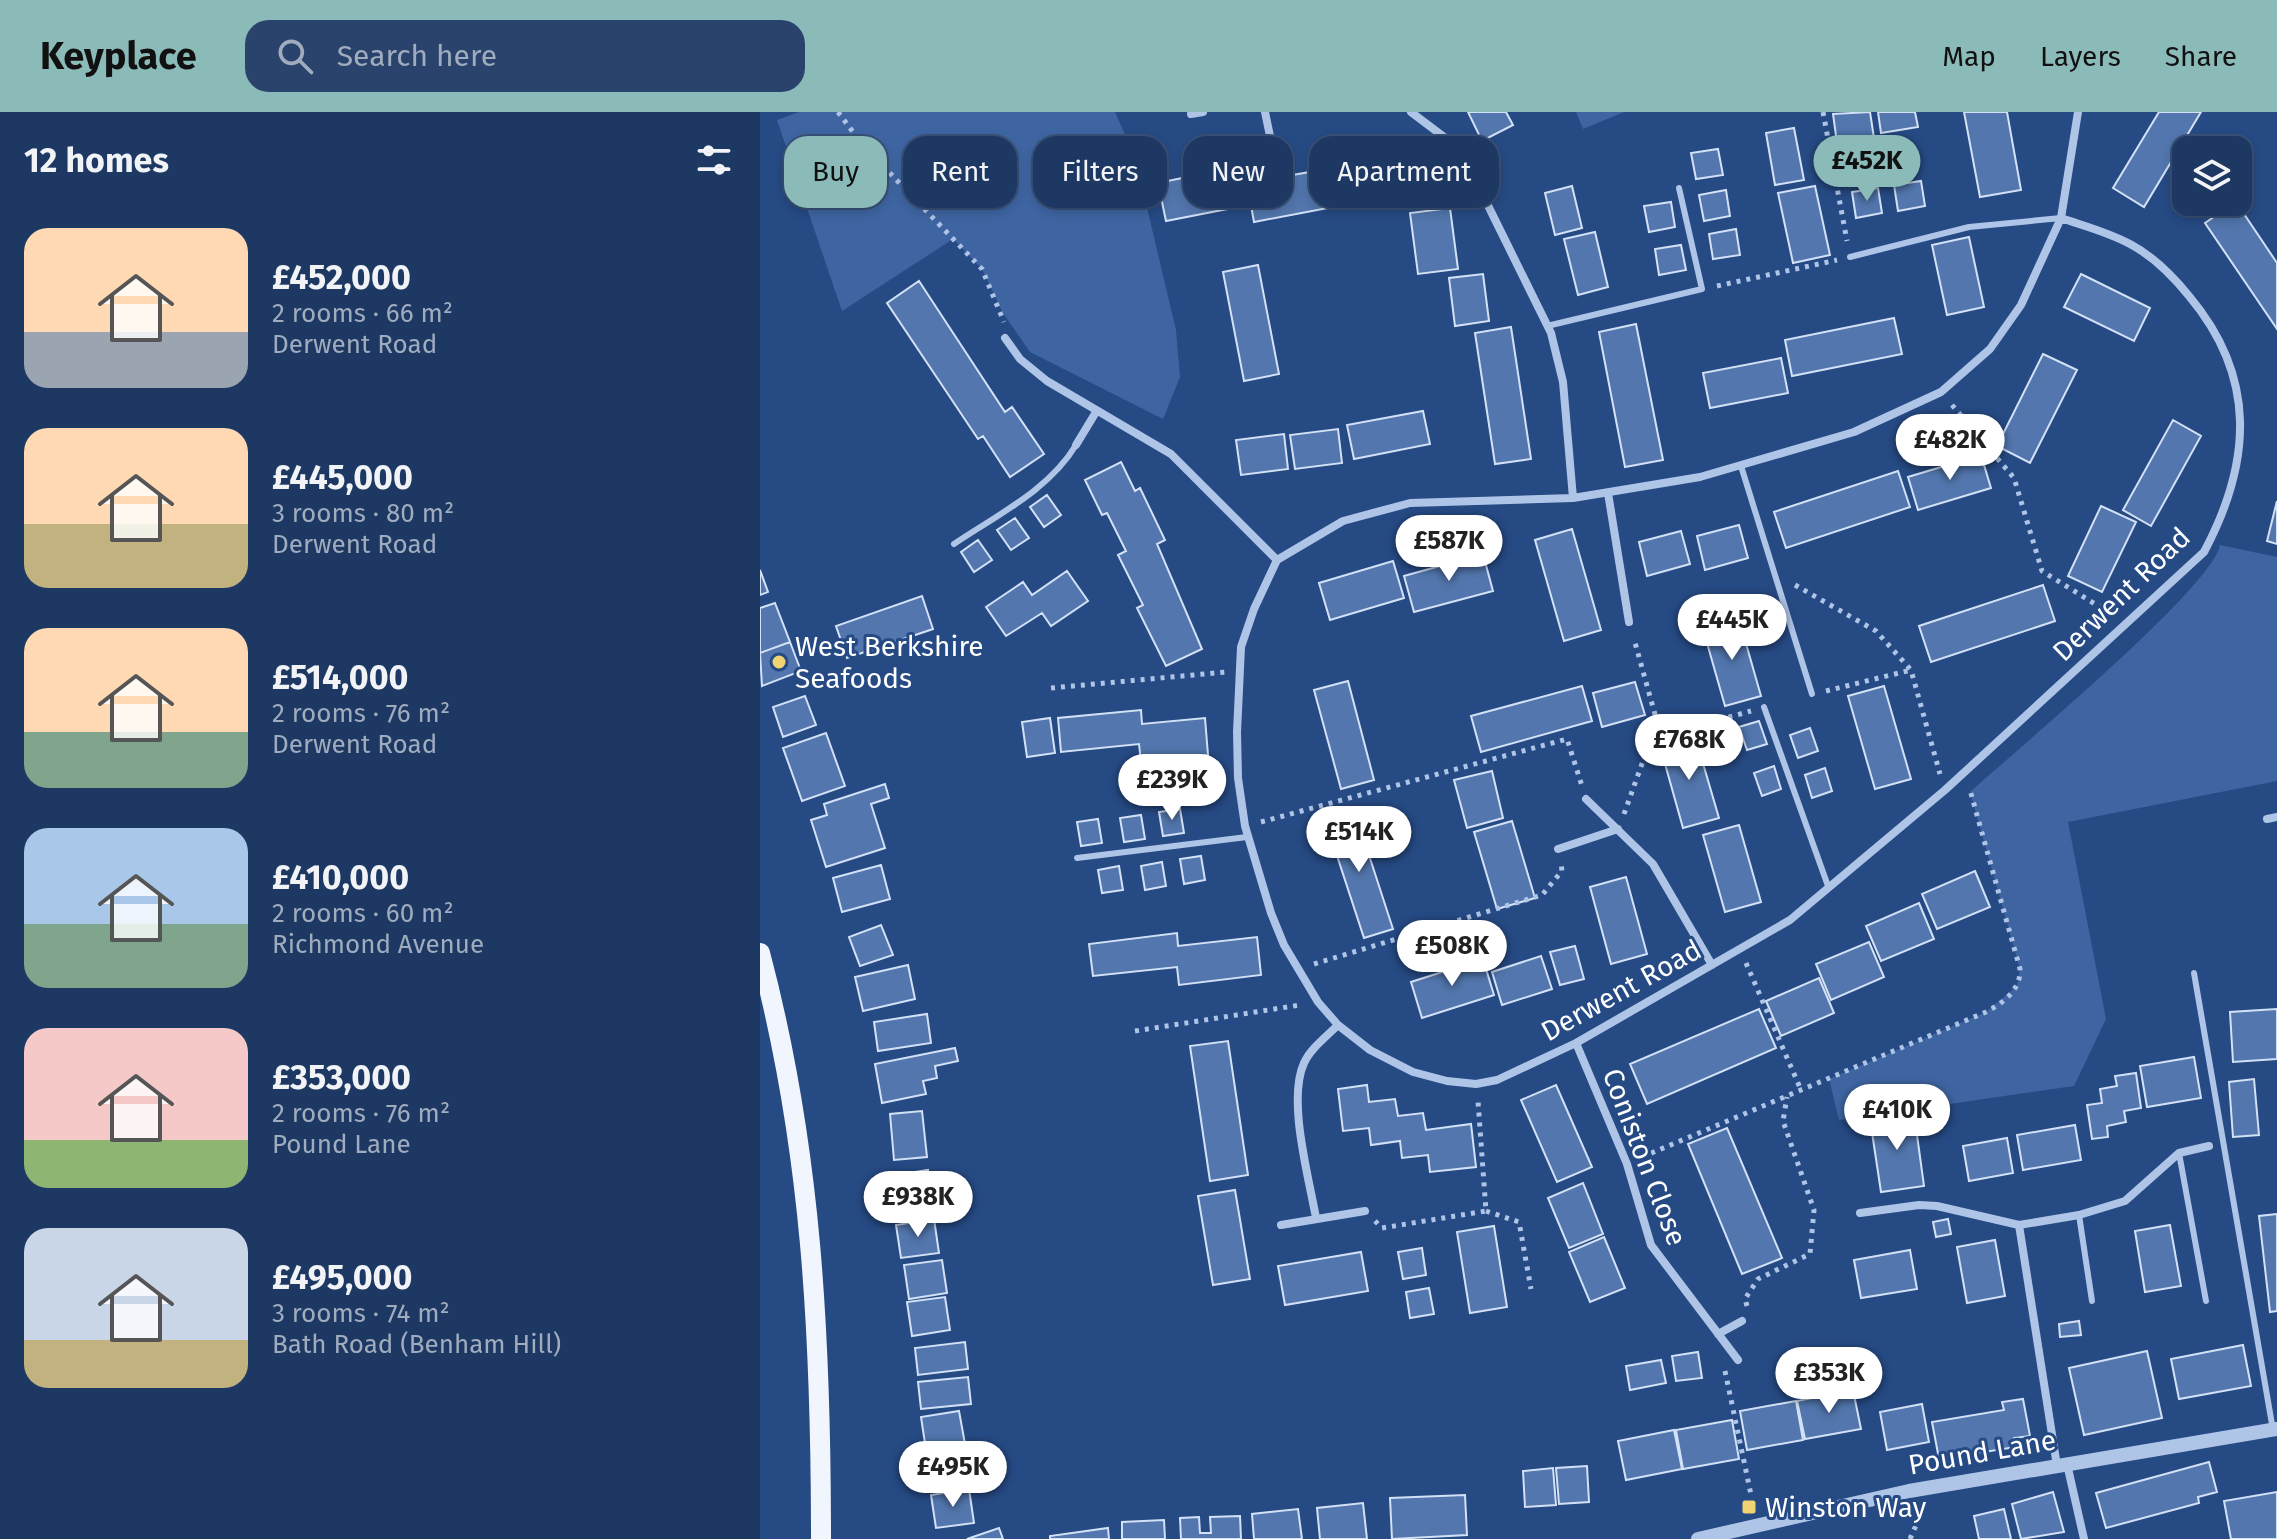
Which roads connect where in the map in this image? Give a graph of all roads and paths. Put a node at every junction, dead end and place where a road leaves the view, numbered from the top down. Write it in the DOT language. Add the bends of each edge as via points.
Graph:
graph roads {
  1 [pos="838,112"];
  2 [pos="1203,112"];
  3 [pos="1265,112"];
  4 [pos="1411,112"];
  5 [pos="1823,112"];
  6 [pos="2078,112"];
  7 [pos="1191,114"];
  8 [pos="1270,136"];
  9 [pos="1679,188"];
  10 [pos="2061,218"];
  11 [pos="1850,257"];
  12 [pos="1702,289"];
  13 [pos="1547,326"];
  14 [pos="1005,338"];
  15 [pos="1941,392"];
  16 [pos="1096,412"];
  17 [pos="1076,445"];
  18 [pos="1741,466"];
  19 [pos="1608,493"];
  20 [pos="1573,498"];
  21 [pos="954,544"];
  22 [pos="1277,560"];
  23 [pos="1778,576"];
  24 [pos="1629,622"];
  25 [pos="2126,623"];
  26 [pos="1911,670"];
  27 [pos="1239,671"];
  28 [pos="1051,688"];
  29 [pos="1812,694"];
  30 [pos="1764,707"];
  31 [pos="1661,736"];
  32 [pos="1964,771"];
  33 [pos="1945,790"];
  34 [pos="1586,799"];
  35 [pos="1245,826"];
  36 [pos="1618,829"];
  37 [pos="1247,837"];
  38 [pos="1558,849"];
  39 [pos="1077,858"];
  40 [pos="1828,886"];
  41 [pos="1741,951"];
  42 [pos="760,953"];
  43 [pos="1712,965"];
  44 [pos="1297,969"];
  45 [pos="2194,973"];
  46 [pos="1318,1002"];
  47 [pos="1338,1025"];
  48 [pos="1135,1031"];
  49 [pos="1576,1043"];
  50 [pos="1476,1084"];
  51 [pos="1801,1090"];
  52 [pos="1787,1097"];
  53 [pos="2209,1146"];
  54 [pos="2179,1153"];
  55 [pos="1627,1164"];
  56 [pos="1365,1211"];
  57 [pos="1486,1211"];
  58 [pos="1860,1213"];
  59 [pos="2079,1215"];
  60 [pos="1316,1218"];
  61 [pos="1281,1225"];
  62 [pos="2019,1225"];
  63 [pos="1531,1289"];
  64 [pos="1745,1299"];
  65 [pos="2092,1301"];
  66 [pos="2206,1301"];
  67 [pos="1742,1321"];
  68 [pos="1718,1334"];
  69 [pos="1738,1360"];
  70 [pos="1724,1371"];
  71 [pos="2275,1430"];
  72 [pos="2062,1465"];
  73 [pos="1917,1523"];
  74 [pos="1758,1525"];
  75 [pos="821,1539"];
  76 [pos="1698,1539"];
  77 [pos="1910,1539"];
  78 [pos="2084,1539"];
  1 -- 14 [label="path" via="982,269 1003,313"];
  2 -- 7 [label="street"];
  3 -- 8 [label="street"];
  4 -- 13 [label="street" via="1448,140 1467,163"];
  5 -- 11 [label="path"];
  6 -- 10 [label="street"];
  9 -- 12 [label="lane"];
  10 -- 11 [label="lane" via="1969,227"];
  10 -- 15 [label="street" via="2011,323"];
  10 -- 25 [label="street, Derwent Road" via="2115,236 2166,270 2212,326 2226,350 2237,390 2239,457 2222,519 2204,552"];
  11 -- 12 [label="path"];
  12 -- 13 [label="lane"];
  13 -- 20 [label="street" via="1563,382"];
  14 -- 16 [label="street" via="1032,370"];
  15 -- 18 [label="street" via="1854,432"];
  15 -- 25 [label="path" via="2014,478 2042,571"];
  16 -- 17 [label="street"];
  16 -- 22 [label="street" via="1171,454"];
  17 -- 21 [label="lane" via="1046,481"];
  18 -- 19 [label="street"];
  18 -- 23 [label="lane"];
  19 -- 20 [label="street"];
  19 -- 24 [label="street"];
  20 -- 22 [label="street" via="1410,503 1343,521"];
  22 -- 27 [label="street, Derwent Road" via="1246,628"];
  23 -- 26 [label="path" via="1876,631"];
  23 -- 29 [label="lane"];
  24 -- 31 [label="path"];
  25 -- 32 [label="street, Derwent Road"];
  26 -- 29 [label="path"];
  26 -- 33 [label="path"];
  27 -- 28 [label="path"];
  27 -- 35 [label="street, Derwent Road" via="1238,778"];
  30 -- 31 [label="path"];
  30 -- 40 [label="lane"];
  31 -- 36 [label="path" via="1648,747"];
  32 -- 33 [label="street, Derwent Road"];
  32 -- 51 [label="path" via="2016,954 2017,986 1986,1012"];
  33 -- 40 [label="street, Derwent Road"];
  34 -- 35 [label="path" via="1567,739"];
  34 -- 36 [label="street"];
  35 -- 37 [label="street, Derwent Road"];
  36 -- 38 [label="street"];
  36 -- 43 [label="street" via="1653,864"];
  37 -- 39 [label="lane"];
  37 -- 44 [label="street, Derwent Road" via="1271,913"];
  38 -- 44 [label="path" via="1562,871 1542,895"];
  40 -- 41 [label="street, Derwent Road" via="1790,920"];
  41 -- 43 [label="street, Derwent Road"];
  41 -- 51 [label="path"];
  42 -- 75 [label="main road" via="789,1086 814,1268 822,1406"];
  43 -- 49 [label="street, Derwent Road"];
  44 -- 46 [label="street, Derwent Road"];
  45 -- 71 [label="lane"];
  46 -- 47 [label="street, Derwent Road"];
  46 -- 48 [label="path"];
  47 -- 50 [label="street, Derwent Road" via="1370,1050 1413,1072"];
  47 -- 60 [label="street" via="1310,1052 1299,1081"];
  49 -- 50 [label="street, Derwent Road" via="1497,1080"];
  49 -- 55 [label="street, Coniston Close"];
  50 -- 57 [label="path"];
  51 -- 52 [label="path"];
  52 -- 55 [label="path"];
  52 -- 64 [label="path" via="1783,1121 1814,1210 1810,1254 1758,1279"];
  53 -- 54 [label="street"];
  54 -- 59 [label="street" via="2125,1201"];
  54 -- 66 [label="lane"];
  55 -- 68 [label="street, Coniston Close" via="1651,1245"];
  56 -- 57 [label="path" via="1382,1228"];
  56 -- 60 [label="street"];
  57 -- 63 [label="path" via="1519,1222"];
  58 -- 62 [label="street" via="1937,1206"];
  59 -- 62 [label="street"];
  59 -- 65 [label="lane"];
  60 -- 61 [label="street"];
  62 -- 72 [label="street"];
  67 -- 68 [label="street"];
  68 -- 69 [label="street, Coniston Close"];
  70 -- 74 [label="path"];
  71 -- 72 [label="street, Pound Lane"];
  72 -- 74 [label="street, Pound Lane" via="1909,1491"];
  72 -- 78 [label="street"];
  73 -- 77 [label="path"];
  74 -- 76 [label="street, Pound Lane"];
}
